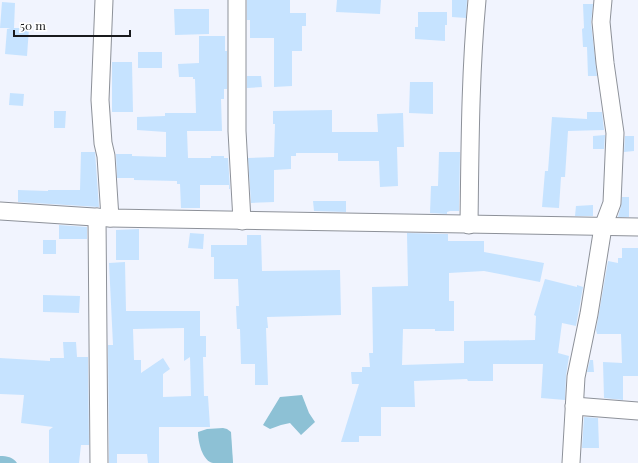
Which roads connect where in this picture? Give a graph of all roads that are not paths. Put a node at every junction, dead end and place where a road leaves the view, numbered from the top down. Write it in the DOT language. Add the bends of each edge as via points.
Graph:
graph roads {
  1 [pos="104,0"];
  2 [pos="237,0"];
  3 [pos="477,0"];
  4 [pos="603,0"];
  5 [pos="0,211"];
  6 [pos="103,218"];
  7 [pos="242,221"];
  8 [pos="469,224"];
  9 [pos="603,227"];
  10 [pos="638,227"];
  11 [pos="574,406"];
  12 [pos="638,411"];
  13 [pos="99,463"];
  14 [pos="572,463"];
  1 -- 6 [label="street" via="100,100 106,156"];
  2 -- 7 [label="street" via="237,131"];
  3 -- 8 [label="street"];
  4 -- 9 [label="street" via="601,22 615,133 612,203"];
  5 -- 6 [label="street"];
  6 -- 7 [label="street"];
  6 -- 13 [label="street"];
  7 -- 8 [label="street"];
  8 -- 9 [label="street"];
  9 -- 10 [label="street"];
  9 -- 11 [label="street" via="576,377"];
  11 -- 12 [label="street"];
  11 -- 14 [label="street"];
}
